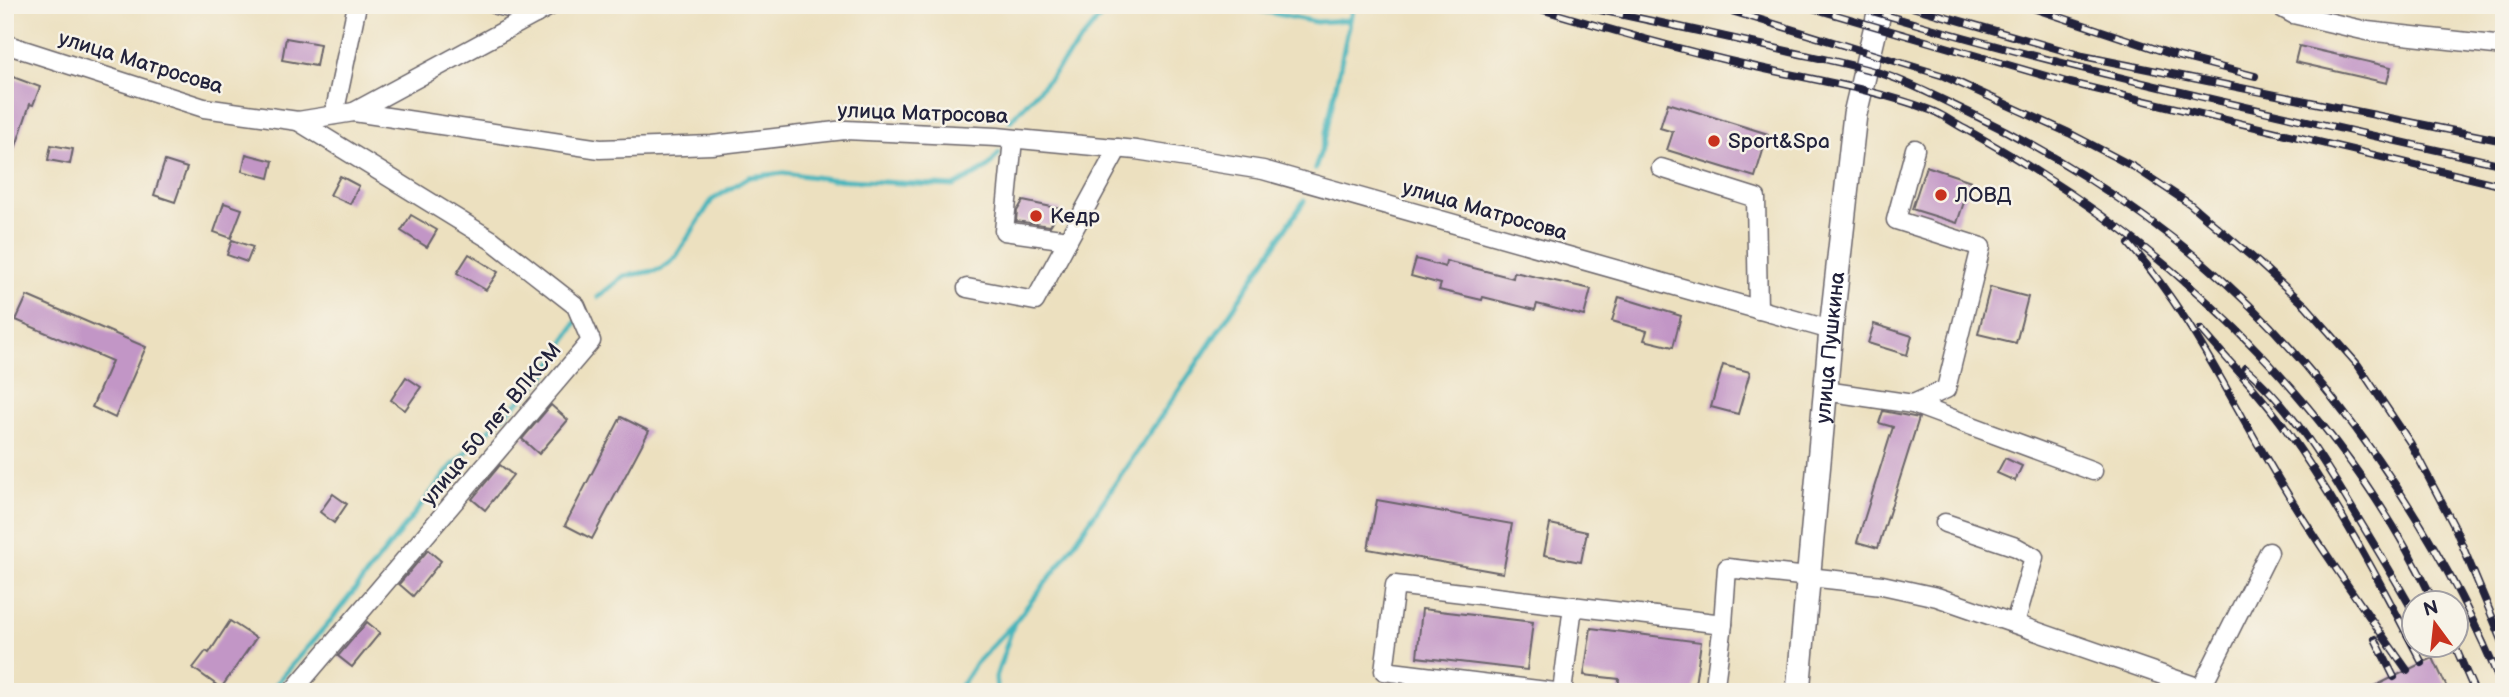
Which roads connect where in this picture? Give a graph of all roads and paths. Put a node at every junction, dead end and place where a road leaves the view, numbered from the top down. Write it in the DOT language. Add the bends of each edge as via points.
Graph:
graph roads {
  1 [pos="357,5"];
  2 [pos="496,5"];
  3 [pos="1881,5"];
  4 [pos="2277,5"];
  5 [pos="544,9"];
  6 [pos="5,44"];
  7 [pos="2504,46"];
  8 [pos="354,112"];
  9 [pos="334,115"];
  10 [pos="298,121"];
  11 [pos="1013,139"];
  12 [pos="1118,148"];
  13 [pos="1915,149"];
  14 [pos="1661,168"];
  15 [pos="1068,240"];
  16 [pos="967,288"];
  17 [pos="1758,310"];
  18 [pos="1831,330"];
  19 [pos="1825,391"];
  20 [pos="1913,404"];
  21 [pos="2093,471"];
  22 [pos="1945,523"];
  23 [pos="2269,552"];
  24 [pos="1808,578"];
  25 [pos="1573,606"];
  26 [pos="1723,624"];
  27 [pos="2015,624"];
  28 [pos="2199,690"];
  29 [pos="292,692"];
  30 [pos="1555,692"];
  31 [pos="1562,692"];
  32 [pos="1714,692"];
  33 [pos="1798,692"];
  1 -- 9 [label="street"];
  2 -- 5 [label="street"];
  3 -- 18 [label="main road, улица Пушкина" via="1855,114"];
  4 -- 7 [label="street" via="2293,14 2367,31"];
  5 -- 8 [label="street"];
  6 -- 10 [label="street, улица Матросова" via="204,108"];
  8 -- 9 [label="street, улица Матросова"];
  8 -- 11 [label="street, улица Матросова" via="600,149 712,145 845,130"];
  9 -- 10 [label="street, улица Матросова"];
  10 -- 29 [label="street, улица 50 лет ВЛКСМ" via="493,241 576,306 591,341"];
  11 -- 12 [label="street, улица Матросова"];
  11 -- 15 [label="street" via="1004,231"];
  12 -- 15 [label="street"];
  12 -- 17 [label="street, улица Матросова" via="1263,170"];
  13 -- 20 [label="street" via="1896,220 1981,247 1946,389"];
  14 -- 17 [label="street" via="1756,198"];
  15 -- 16 [label="street" via="1035,301"];
  17 -- 18 [label="street, улица Матросова"];
  18 -- 19 [label="main road, улица Пушкина"];
  19 -- 20 [label="street"];
  19 -- 24 [label="main road, улица Пушкина"];
  20 -- 21 [label="street"];
  22 -- 27 [label="street" via="2034,557"];
  23 -- 28 [label="street"];
  24 -- 26 [label="street" via="1727,568"];
  24 -- 27 [label="street" via="1882,584"];
  24 -- 33 [label="main road, улица Пушкина"];
  25 -- 26 [label="street"];
  25 -- 30 [label="street" via="1395,584 1384,671"];
  25 -- 31 [label="street"];
  26 -- 32 [label="street"];
  27 -- 28 [label="street"];
}
